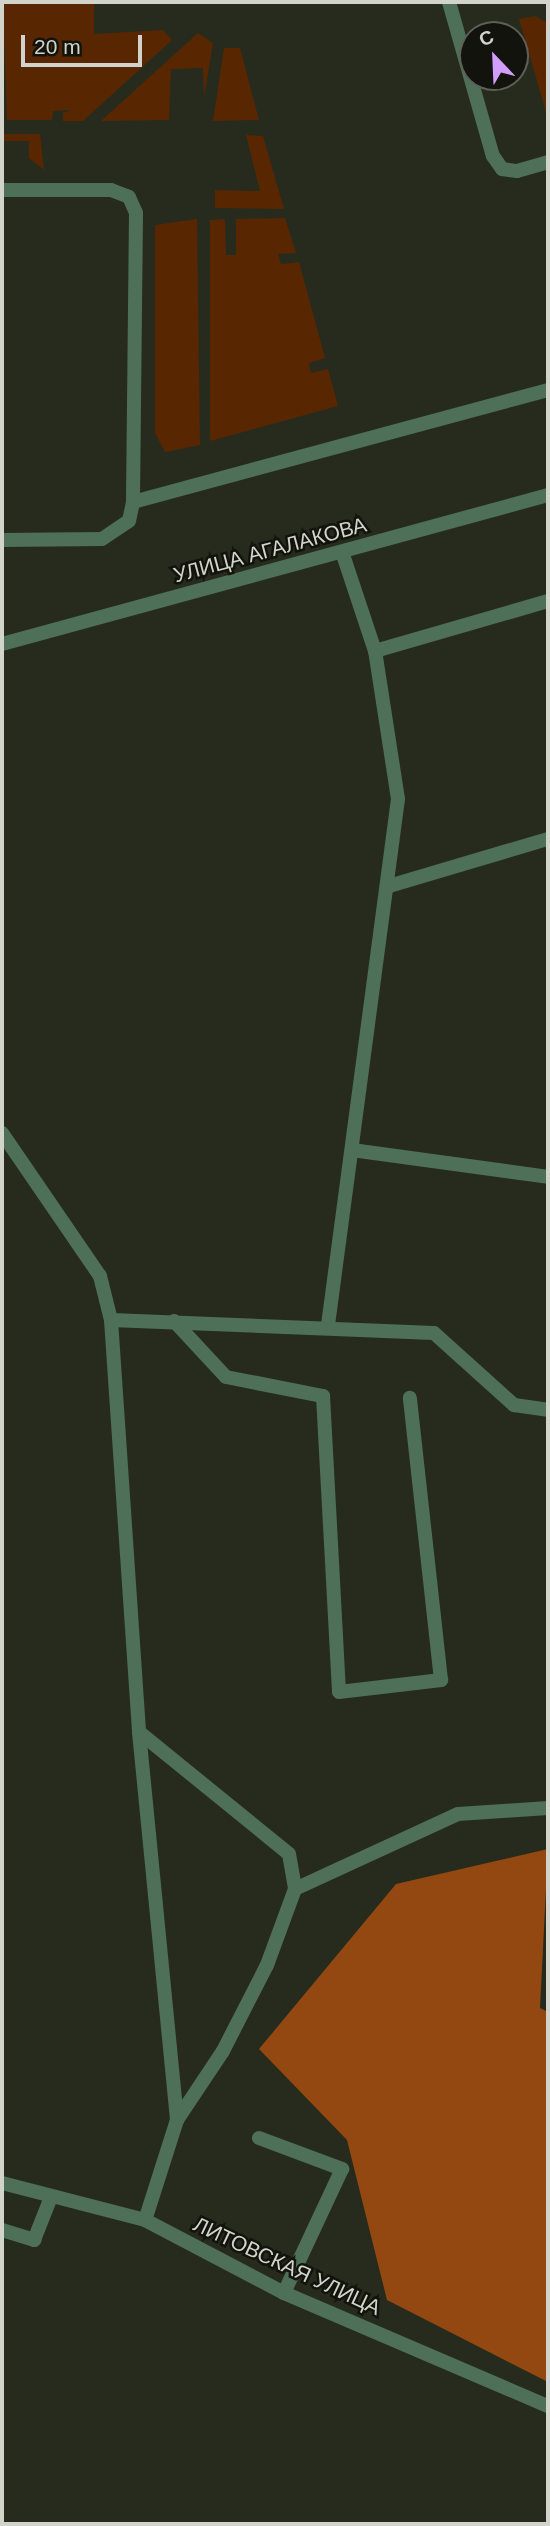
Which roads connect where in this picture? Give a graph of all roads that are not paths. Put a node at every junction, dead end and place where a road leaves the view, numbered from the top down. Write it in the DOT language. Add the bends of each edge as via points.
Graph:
graph roads {
  1 [pos="449,2"];
  2 [pos="548,162"];
  3 [pos="2,190"];
  4 [pos="548,390"];
  5 [pos="548,495"];
  6 [pos="133,502"];
  7 [pos="2,540"];
  8 [pos="342,552"];
  9 [pos="548,601"];
  10 [pos="2,644"];
  11 [pos="374,650"];
  12 [pos="548,839"];
  13 [pos="389,886"];
  14 [pos="2,1133"];
  15 [pos="352,1150"];
  16 [pos="548,1177"];
  17 [pos="111,1320"];
  18 [pos="174,1321"];
  19 [pos="328,1325"];
  20 [pos="410,1398"];
  21 [pos="548,1410"];
  22 [pos="139,1732"];
  23 [pos="548,1808"];
  24 [pos="295,1889"];
  25 [pos="177,2120"];
  26 [pos="259,2138"];
  27 [pos="2,2183"];
  28 [pos="51,2197"];
  29 [pos="145,2220"];
  30 [pos="2,2230"];
  31 [pos="284,2292"];
  32 [pos="548,2406"];
  1 -- 2 [label="street" via="493,156 502,169 517,171"];
  3 -- 6 [label="street" via="111,190 129,197 136,213"];
  4 -- 6 [label="street"];
  5 -- 8 [label="street, УЛИЦА АГАЛАКОВА"];
  6 -- 7 [label="street" via="129,521 102,539"];
  8 -- 10 [label="street, УЛИЦА АГАЛАКОВА"];
  8 -- 11 [label="street"];
  9 -- 11 [label="street"];
  11 -- 13 [label="street" via="398,799"];
  12 -- 13 [label="street"];
  13 -- 15 [label="street"];
  14 -- 17 [label="street" via="100,1276"];
  15 -- 16 [label="street"];
  15 -- 19 [label="street"];
  17 -- 18 [label="street"];
  17 -- 22 [label="street"];
  18 -- 19 [label="street"];
  18 -- 20 [label="street" via="226,1377 323,1396 339,1692 441,1680"];
  19 -- 21 [label="street" via="434,1333 514,1405"];
  22 -- 24 [label="street" via="289,1854"];
  22 -- 25 [label="street"];
  23 -- 24 [label="street" via="458,1814"];
  24 -- 25 [label="street" via="229,2039"];
  25 -- 29 [label="street"];
  26 -- 31 [label="street" via="342,2169"];
  27 -- 28 [label="street, ЛИТОВСКАЯ УЛИЦА"];
  28 -- 29 [label="street, ЛИТОВСКАЯ УЛИЦА"];
  28 -- 30 [label="street" via="34,2241"];
  29 -- 31 [label="street, ЛИТОВСКАЯ УЛИЦА"];
  31 -- 32 [label="street, ЛИТОВСКАЯ УЛИЦА"];
}
